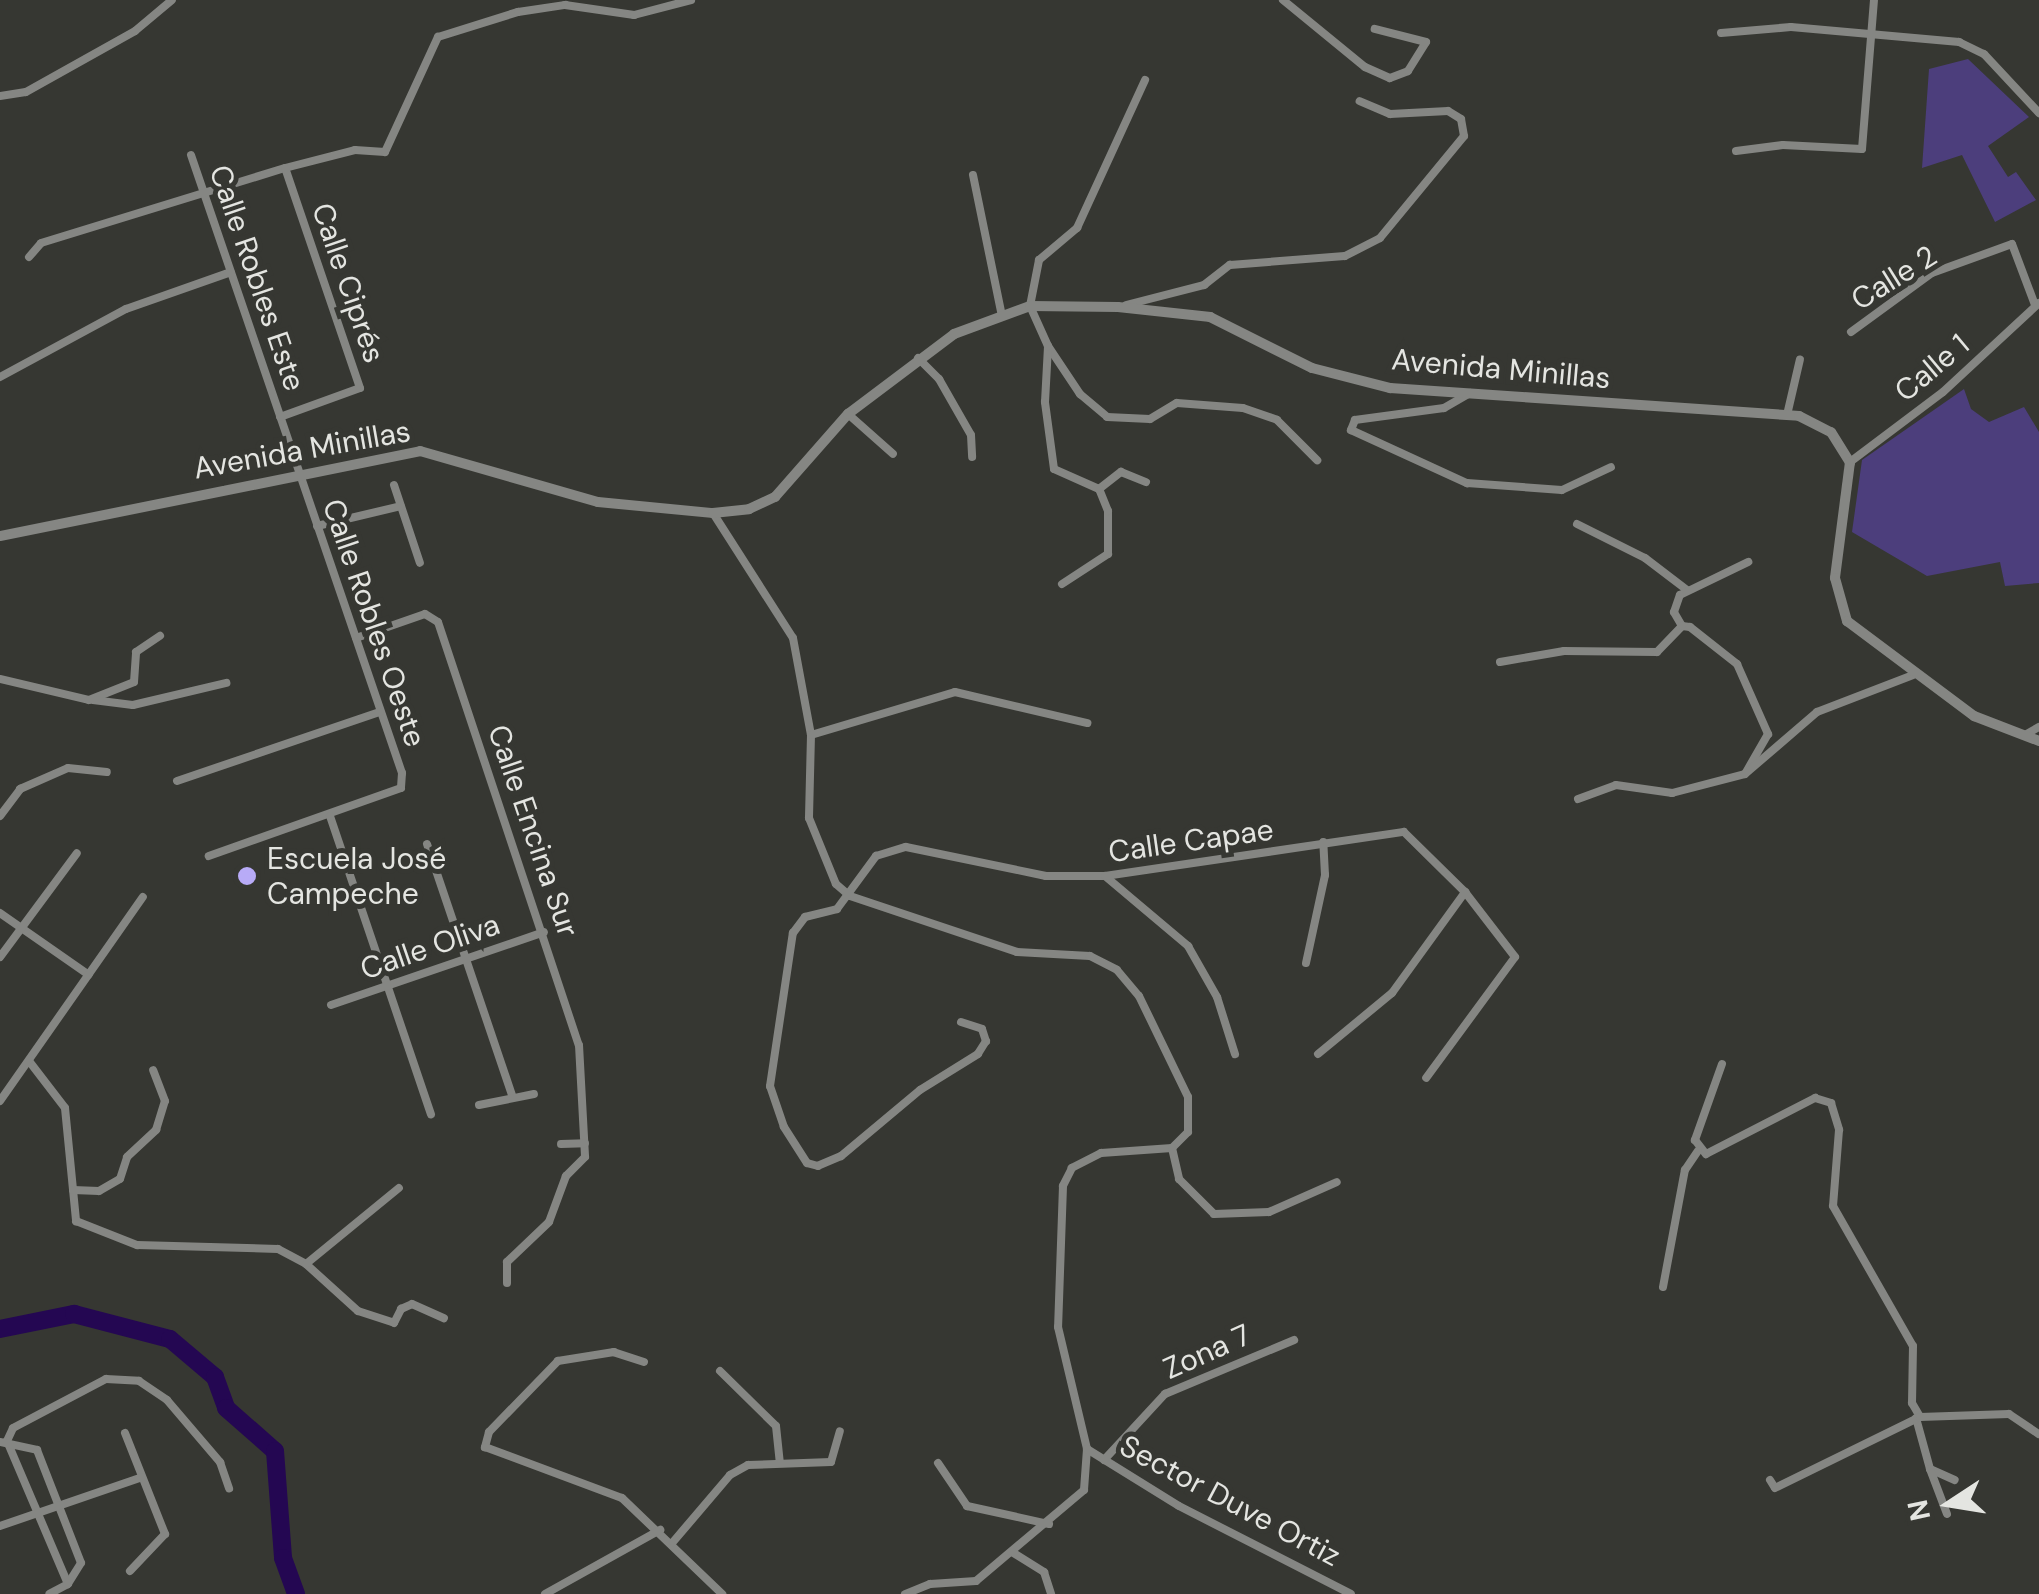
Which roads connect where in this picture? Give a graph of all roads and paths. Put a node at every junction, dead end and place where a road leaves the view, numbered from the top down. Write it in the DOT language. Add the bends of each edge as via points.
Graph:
graph roads {
  1 [pos="172,0"];
  2 [pos="520,0"];
  3 [pos="691,0"];
  4 [pos="1282,0"];
  5 [pos="1874,0"];
  6 [pos="518,12"];
  7 [pos="1375,29"];
  8 [pos="1872,32"];
  9 [pos="1721,33"];
  10 [pos="1145,80"];
  11 [pos="0,96"];
  12 [pos="1360,101"];
  13 [pos="2039,113"];
  14 [pos="1736,150"];
  15 [pos="191,155"];
  16 [pos="285,168"];
  17 [pos="973,175"];
  18 [pos="204,193"];
  19 [pos="29,257"];
  20 [pos="230,272"];
  21 [pos="2037,304"];
  22 [pos="1030,306"];
  23 [pos="1118,307"];
  24 [pos="1001,312"];
  25 [pos="1851,332"];
  26 [pos="1048,346"];
  27 [pos="918,358"];
  28 [pos="1800,359"];
  29 [pos="0,377"];
  30 [pos="1470,393"];
  31 [pos="848,414"];
  32 [pos="280,416"];
  33 [pos="1787,416"];
  34 [pos="893,454"];
  35 [pos="972,457"];
  36 [pos="1317,460"];
  37 [pos="1850,462"];
  38 [pos="1611,467"];
  39 [pos="300,472"];
  40 [pos="1146,482"];
  41 [pos="394,485"];
  42 [pos="1099,489"];
  43 [pos="400,506"];
  44 [pos="713,513"];
  45 [pos="1577,524"];
  46 [pos="317,526"];
  47 [pos="0,536"];
  48 [pos="420,562"];
  49 [pos="1748,562"];
  50 [pos="1062,584"];
  51 [pos="1688,590"];
  52 [pos="1682,626"];
  53 [pos="160,636"];
  54 [pos="356,638"];
  55 [pos="1500,662"];
  56 [pos="1913,675"];
  57 [pos="0,678"];
  58 [pos="226,682"];
  59 [pos="89,700"];
  60 [pos="380,712"];
  61 [pos="1087,723"];
  62 [pos="2039,727"];
  63 [pos="2026,735"];
  64 [pos="812,736"];
  65 [pos="2039,741"];
  66 [pos="107,772"];
  67 [pos="1745,774"];
  68 [pos="177,781"];
  69 [pos="1578,799"];
  70 [pos="0,816"];
  71 [pos="330,816"];
  72 [pos="1323,842"];
  73 [pos="427,844"];
  74 [pos="77,853"];
  75 [pos="209,856"];
  76 [pos="1105,876"];
  77 [pos="1465,892"];
  78 [pos="850,896"];
  79 [pos="143,897"];
  80 [pos="0,913"];
  81 [pos="21,928"];
  82 [pos="544,932"];
  83 [pos="0,957"];
  84 [pos="466,959"];
  85 [pos="1306,963"];
  86 [pos="88,975"];
  87 [pos="388,986"];
  88 [pos="332,1005"];
  89 [pos="961,1022"];
  90 [pos="1236,1054"];
  91 [pos="1318,1054"];
  92 [pos="29,1061"];
  93 [pos="1722,1064"];
  94 [pos="153,1070"];
  95 [pos="1426,1078"];
  96 [pos="534,1094"];
  97 [pos="512,1095"];
  98 [pos="0,1101"];
  99 [pos="479,1105"];
  100 [pos="431,1114"];
  101 [pos="585,1143"];
  102 [pos="561,1144"];
  103 [pos="1172,1148"];
  104 [pos="1698,1151"];
  105 [pos="1336,1182"];
  106 [pos="399,1188"];
  107 [pos="73,1190"];
  108 [pos="306,1264"];
  109 [pos="507,1283"];
  110 [pos="1662,1287"];
  111 [pos="444,1318"];
  112 [pos="1294,1340"];
  113 [pos="644,1362"];
  114 [pos="720,1371"];
  115 [pos="1918,1417"];
  116 [pos="840,1431"];
  117 [pos="125,1432"];
  118 [pos="2039,1434"];
  119 [pos="3,1441"];
  120 [pos="1087,1449"];
  121 [pos="1104,1460"];
  122 [pos="780,1463"];
  123 [pos="938,1463"];
  124 [pos="1930,1470"];
  125 [pos="142,1477"];
  126 [pos="1770,1480"];
  127 [pos="1955,1480"];
  128 [pos="229,1488"];
  129 [pos="63,1508"];
  130 [pos="1947,1514"];
  131 [pos="40,1517"];
  132 [pos="1049,1524"];
  133 [pos="0,1526"];
  134 [pos="660,1530"];
  135 [pos="673,1542"];
  136 [pos="1012,1552"];
  137 [pos="130,1571"];
  138 [pos="68,1584"];
  139 [pos="930,1589"];
  140 [pos="49,1594"];
  141 [pos="546,1594"];
  142 [pos="722,1594"];
  143 [pos="905,1594"];
  144 [pos="1050,1594"];
  145 [pos="1351,1594"];
  1 -- 11 [label="street" via="136,30 26,92"];
  2 -- 6 [label="street"];
  3 -- 6 [label="street" via="634,15 565,5"];
  4 -- 7 [label="street" via="1365,67 1390,78 1408,70 1426,42"];
  5 -- 8 [label="street"];
  6 -- 16 [label="street" via="438,37 385,152 355,150"];
  8 -- 9 [label="street" via="1791,27"];
  8 -- 13 [label="street" via="1959,42 1984,54"];
  8 -- 14 [label="street" via="1862,150"];
  10 -- 22 [label="street" via="1077,228 1039,260"];
  12 -- 23 [label="street" via="1390,114 1448,111 1461,119 1464,136 1380,238 1345,256 1230,265 1204,286"];
  15 -- 18 [label="street, Calle Robles Este"];
  16 -- 18 [label="street"];
  16 -- 32 [label="street, Calle Ciprés" via="360,388"];
  17 -- 24 [label="street"];
  18 -- 19 [label="street" via="41,243"];
  18 -- 20 [label="street, Calle Robles Este"];
  20 -- 29 [label="street" via="126,308"];
  20 -- 32 [label="street, Calle Robles Este"];
  21 -- 25 [label="street, Calle 2" via="2012,244 1932,273"];
  21 -- 37 [label="street, Calle 1" via="1943,392"];
  22 -- 23 [label="street, Avenida Minillas"];
  22 -- 24 [label="street, Avenida Minillas"];
  22 -- 26 [label="street"];
  23 -- 30 [label="street, Avenida Minillas" via="1210,317 1312,368 1390,388"];
  24 -- 27 [label="street, Avenida Minillas"];
  26 -- 36 [label="street" via="1088,402 1107,417 1150,419 1177,403 1243,408 1277,420"];
  26 -- 42 [label="street" via="1045,402 1054,469"];
  27 -- 31 [label="street, Avenida Minillas"];
  27 -- 35 [label="street" via="939,379 971,434"];
  28 -- 33 [label="street"];
  30 -- 33 [label="street, Avenida Minillas"];
  30 -- 38 [label="street" via="1444,408 1354,420 1351,430 1467,483 1562,490"];
  31 -- 34 [label="street"];
  31 -- 44 [label="street, Avenida Minillas" via="775,497"];
  32 -- 39 [label="street, Calle Robles Este"];
  33 -- 37 [label="street, Avenida Minillas" via="1831,432"];
  37 -- 56 [label="street" via="1834,578 1839,602 1847,621"];
  39 -- 44 [label="street, Avenida Minillas" via="420,451 598,502"];
  39 -- 46 [label="street, Calle Robles Oeste"];
  39 -- 47 [label="street, Avenida Minillas"];
  40 -- 42 [label="street" via="1121,472"];
  41 -- 43 [label="street"];
  42 -- 50 [label="street" via="1108,511 1108,554"];
  43 -- 46 [label="street"];
  43 -- 48 [label="street"];
  44 -- 64 [label="street" via="794,638"];
  45 -- 51 [label="street" via="1645,558"];
  46 -- 54 [label="street, Calle Robles Oeste"];
  49 -- 51 [label="street"];
  51 -- 52 [label="street" via="1674,603"];
  52 -- 55 [label="street" via="1658,652 1564,651"];
  52 -- 67 [label="street" via="1718,643 1737,664 1768,734"];
  53 -- 59 [label="street" via="136,652 134,682"];
  54 -- 60 [label="street, Calle Robles Oeste"];
  54 -- 82 [label="street, Calle Encina Sur" via="425,614 438,622"];
  56 -- 63 [label="street" via="1974,716"];
  56 -- 67 [label="street" via="1818,712"];
  57 -- 59 [label="street"];
  58 -- 59 [label="street" via="133,705"];
  60 -- 68 [label="street"];
  60 -- 71 [label="street, Calle Robles Oeste" via="401,788"];
  61 -- 64 [label="street" via="955,692"];
  62 -- 63 [label="street"];
  63 -- 65 [label="street"];
  64 -- 78 [label="street" via="809,818 821,857"];
  66 -- 70 [label="street" via="68,768 20,789"];
  67 -- 69 [label="street" via="1672,793 1616,784"];
  71 -- 75 [label="street"];
  71 -- 87 [label="street"];
  72 -- 76 [label="street, Calle Capae" via="1266,857"];
  72 -- 77 [label="street, Calle Capae" via="1404,832"];
  72 -- 85 [label="street" via="1325,875"];
  73 -- 84 [label="street"];
  74 -- 81 [label="street"];
  76 -- 78 [label="street, Calle Capae" via="1046,876 900,847 876,856"];
  76 -- 90 [label="street" via="1188,946 1217,997"];
  77 -- 91 [label="street" via="1392,993"];
  77 -- 95 [label="street, Calle Capae" via="1512,947 1510,968"];
  78 -- 89 [label="street" via="838,909 805,916 793,934 770,1086 784,1128 807,1163 818,1166 841,1156 920,1090 978,1054 986,1041 982,1028"];
  78 -- 103 [label="street" via="1017,952 1090,956 1117,970 1140,996 1188,1097 1188,1132"];
  79 -- 86 [label="street"];
  80 -- 81 [label="street"];
  81 -- 83 [label="street"];
  81 -- 86 [label="street"];
  82 -- 84 [label="street, Calle Oliva"];
  82 -- 101 [label="street, Calle Encina Sur" via="580,1045"];
  84 -- 87 [label="street, Calle Oliva"];
  84 -- 97 [label="street"];
  86 -- 92 [label="street"];
  87 -- 88 [label="street, Calle Oliva"];
  87 -- 100 [label="street"];
  92 -- 98 [label="street"];
  92 -- 107 [label="street" via="64,1108"];
  93 -- 104 [label="street" via="1695,1140"];
  94 -- 107 [label="street" via="165,1101 156,1130 126,1157 120,1179 99,1191"];
  96 -- 97 [label="street"];
  97 -- 99 [label="street"];
  101 -- 102 [label="street"];
  101 -- 109 [label="street" via="585,1157 566,1176 549,1222 507,1262"];
  103 -- 105 [label="street" via="1180,1179 1214,1214 1270,1212"];
  103 -- 120 [label="street" via="1101,1152 1072,1168 1062,1186 1058,1327"];
  104 -- 110 [label="street" via="1685,1170"];
  104 -- 115 [label="street" via="1729,1146 1815,1098 1832,1102 1839,1130 1834,1206 1913,1346 1912,1404"];
  106 -- 108 [label="street"];
  107 -- 108 [label="street" via="76,1221 137,1245 254,1244"];
  108 -- 111 [label="street" via="358,1311 394,1323 412,1304"];
  112 -- 121 [label="street, Zona 7" via="1165,1394"];
  113 -- 134 [label="street" via="614,1352 558,1361 489,1432 485,1447 622,1498"];
  114 -- 122 [label="street" via="776,1426"];
  115 -- 118 [label="street" via="1983,1410 2009,1414"];
  115 -- 124 [label="street"];
  115 -- 126 [label="street" via="1776,1488"];
  116 -- 122 [label="street" via="831,1462"];
  117 -- 125 [label="street"];
  119 -- 128 [label="street" via="13,1428 106,1379 139,1381 167,1400 220,1462"];
  119 -- 129 [label="street" via="37,1450"];
  119 -- 131 [label="street"];
  120 -- 121 [label="street, Sector Duve Ortiz"];
  120 -- 132 [label="street" via="1084,1490"];
  121 -- 145 [label="street, Sector Duve Ortiz"];
  122 -- 135 [label="street" via="748,1465 730,1475"];
  123 -- 132 [label="street" via="968,1506"];
  124 -- 127 [label="street"];
  124 -- 130 [label="street"];
  125 -- 129 [label="street"];
  125 -- 137 [label="street" via="165,1534"];
  129 -- 131 [label="street"];
  129 -- 138 [label="street" via="81,1563"];
  131 -- 133 [label="street"];
  131 -- 138 [label="street"];
  132 -- 136 [label="street"];
  134 -- 135 [label="street"];
  134 -- 141 [label="street"];
  135 -- 142 [label="street"];
  136 -- 139 [label="street" via="976,1581"];
  136 -- 144 [label="street" via="1044,1572 1054,1587"];
  138 -- 140 [label="street"];
  139 -- 143 [label="street"];
}
